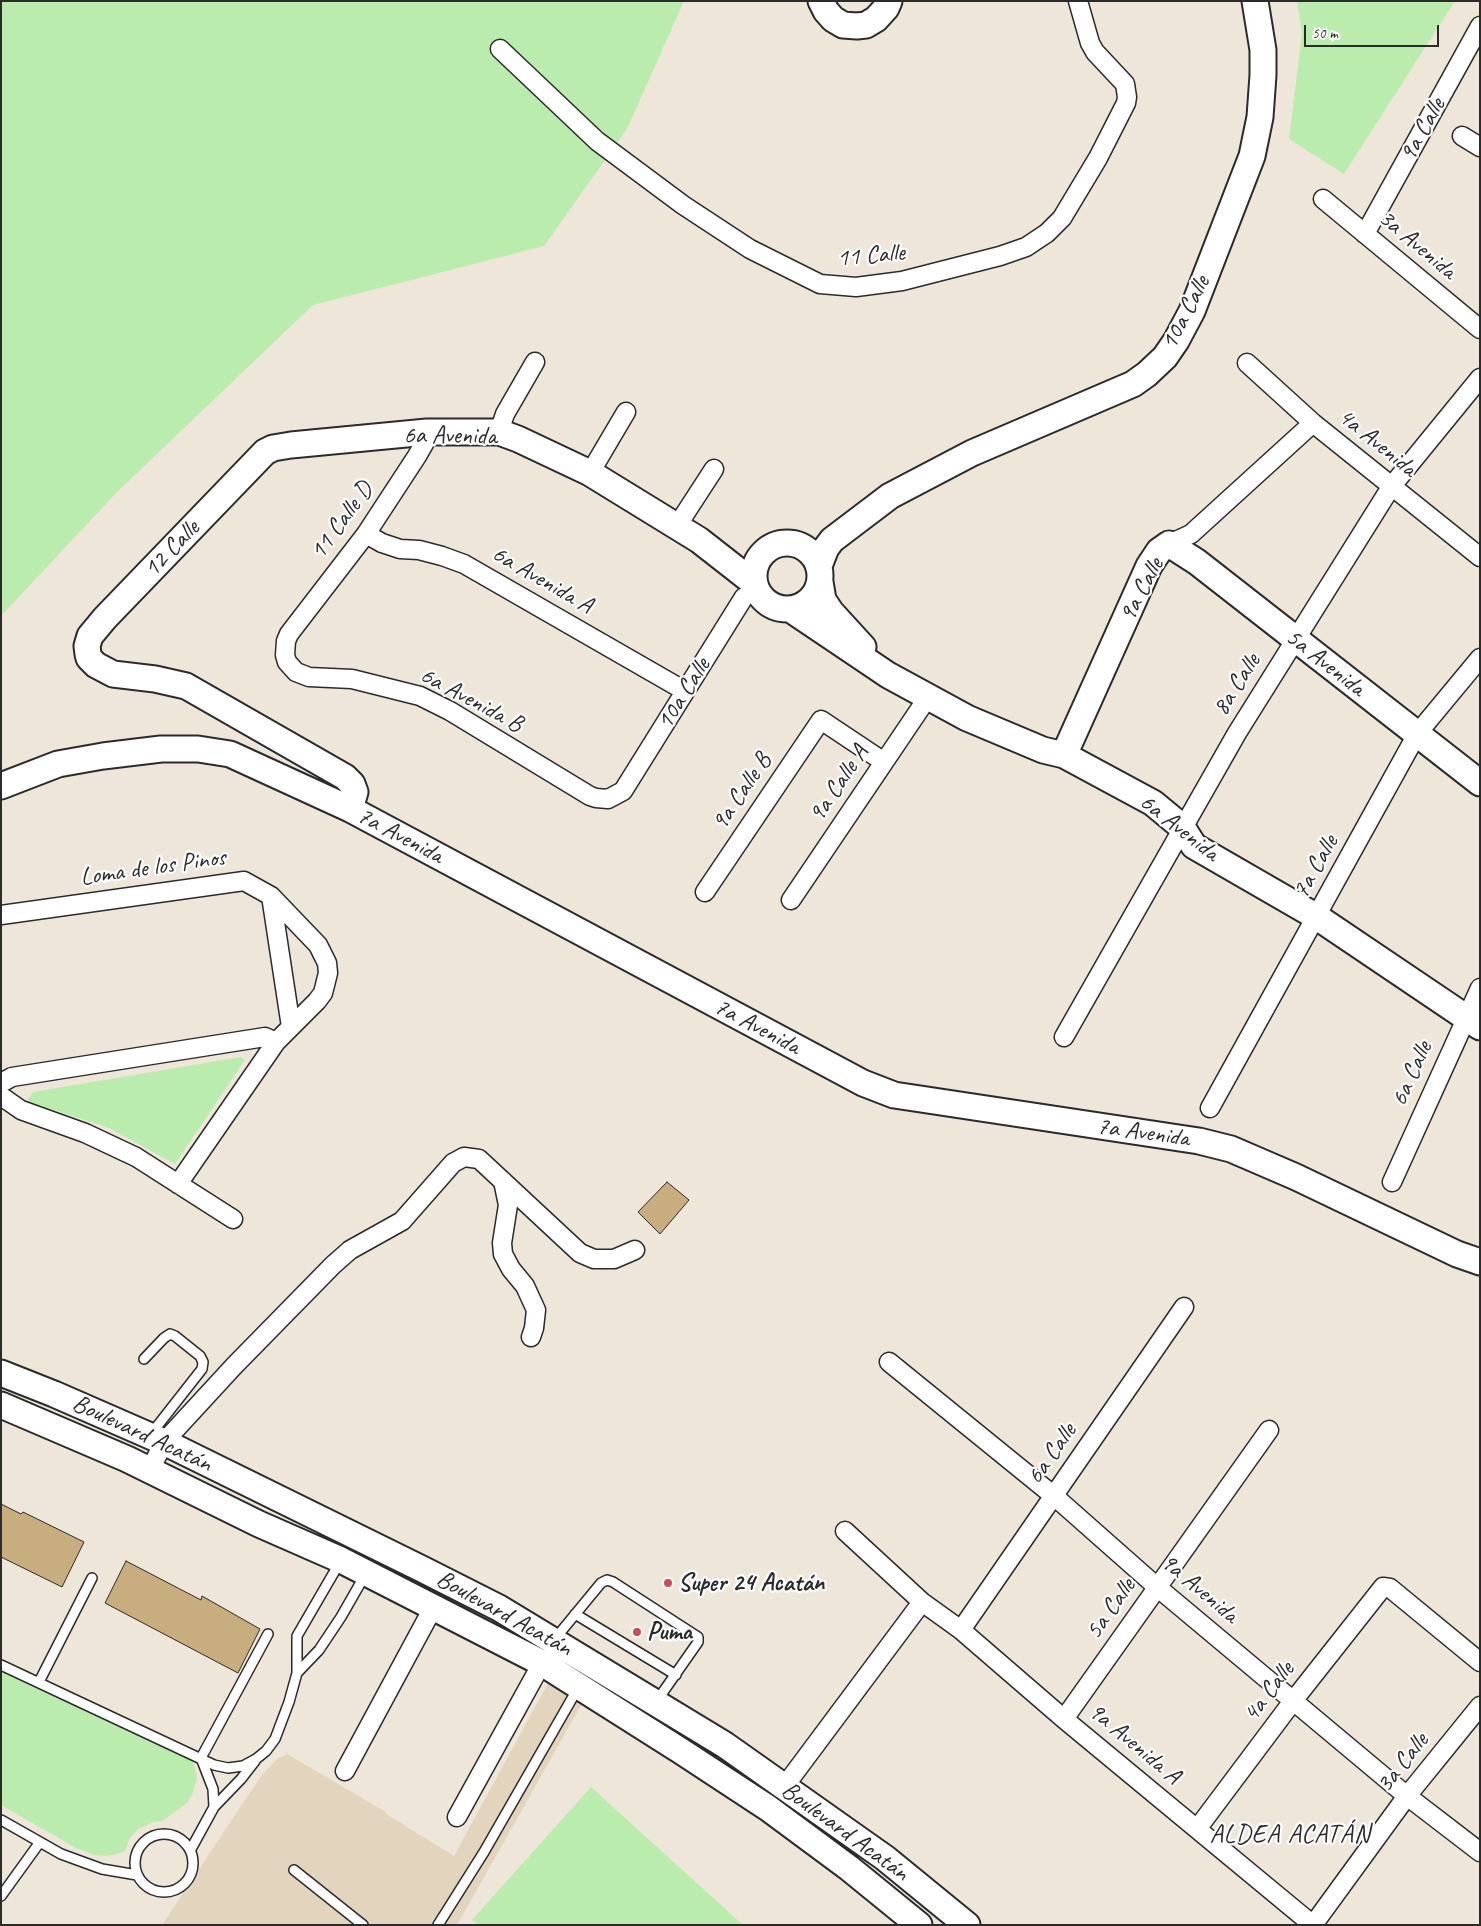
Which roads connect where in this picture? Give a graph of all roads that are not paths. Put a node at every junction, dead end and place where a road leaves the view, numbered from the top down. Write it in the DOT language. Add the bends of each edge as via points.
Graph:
graph roads {
  1 [pos="821,1"];
  2 [pos="889,1"];
  3 [pos="1078,1"];
  4 [pos="1255,1"];
  5 [pos="1480,26"];
  6 [pos="500,49"];
  7 [pos="1462,136"];
  8 [pos="1480,146"];
  9 [pos="1323,198"];
  10 [pos="1366,234"];
  11 [pos="1480,329"];
  12 [pos="535,362"];
  13 [pos="1248,363"];
  14 [pos="1480,378"];
  15 [pos="626,412"];
  16 [pos="1313,423"];
  17 [pos="427,432"];
  18 [pos="499,432"];
  19 [pos="265,452"];
  20 [pos="714,469"];
  21 [pos="590,473"];
  22 [pos="1391,487"];
  23 [pos="890,496"];
  24 [pos="677,526"];
  25 [pos="366,534"];
  26 [pos="699,540"];
  27 [pos="1170,544"];
  28 [pos="799,545"];
  29 [pos="762,554"];
  30 [pos="1480,557"];
  31 [pos="819,574"];
  32 [pos="749,590"];
  33 [pos="790,609"];
  34 [pos="289,634"];
  35 [pos="1296,640"];
  36 [pos="1480,658"];
  37 [pos="888,675"];
  38 [pos="686,691"];
  39 [pos="928,697"];
  40 [pos="1417,734"];
  41 [pos="1064,755"];
  42 [pos="884,762"];
  43 [pos="1480,783"];
  44 [pos="1,786"];
  45 [pos="623,791"];
  46 [pos="350,809"];
  47 [pos="1182,827"];
  48 [pos="705,892"];
  49 [pos="271,896"];
  50 [pos="791,900"];
  51 [pos="1,915"];
  52 [pos="1317,917"];
  53 [pos="1480,988"];
  54 [pos="1473,1022"];
  55 [pos="291,1027"];
  56 [pos="1064,1037"];
  57 [pos="276,1042"];
  58 [pos="1,1083"];
  59 [pos="1,1096"];
  60 [pos="1210,1108"];
  61 [pos="503,1181"];
  62 [pos="1392,1182"];
  63 [pos="178,1184"];
  64 [pos="233,1219"];
  65 [pos="635,1250"];
  66 [pos="1480,1262"];
  67 [pos="1184,1307"];
  68 [pos="531,1337"];
  69 [pos="144,1359"];
  70 [pos="889,1362"];
  71 [pos="1,1373"];
  72 [pos="1,1405"];
  73 [pos="1270,1430"];
  74 [pos="157,1439"];
  75 [pos="150,1470"];
  76 [pos="1054,1496"];
  77 [pos="844,1530"];
  78 [pos="341,1560"];
  79 [pos="366,1573"];
  80 [pos="92,1578"];
  81 [pos="1157,1587"];
  82 [pos="922,1602"];
  83 [pos="434,1606"];
  84 [pos="575,1614"];
  85 [pos="961,1630"];
  86 [pos="268,1634"];
  87 [pos="554,1640"];
  88 [pos="1480,1662"];
  89 [pos="542,1663"];
  90 [pos="1,1665"];
  91 [pos="297,1673"];
  92 [pos="676,1675"];
  93 [pos="39,1682"];
  94 [pos="579,1686"];
  95 [pos="1293,1701"];
  96 [pos="655,1703"];
  97 [pos="1480,1706"];
  98 [pos="1064,1719"];
  99 [pos="201,1758"];
  100 [pos="256,1759"];
  101 [pos="345,1771"];
  102 [pos="784,1787"];
  103 [pos="1407,1796"];
  104 [pos="214,1807"];
  105 [pos="457,1817"];
  106 [pos="1,1820"];
  107 [pos="1197,1829"];
  108 [pos="40,1842"];
  109 [pos="191,1849"];
  110 [pos="1480,1852"];
  111 [pos="294,1870"];
  112 [pos="137,1875"];
  113 [pos="1,1896"];
  114 [pos="363,1925"];
  115 [pos="438,1925"];
  116 [pos="919,1925"];
  117 [pos="967,1925"];
  118 [pos="1313,1925"];
  1 -- 2 [label="street" via="828,14 841,24 857,26 872,22 883,13"];
  3 -- 6 [label="street, 11 Calle" via="1090,42 1122,80 1127,97 1098,158 1062,218 1026,247 1000,256 902,281 856,287 820,284 750,249 683,206 597,141"];
  4 -- 23 [label="street, 10a Calle" via="1263,62 1261,104 1252,156 1205,280 1176,341 1159,362 1133,384 972,453"];
  5 -- 10 [label="street, 9a Calle"];
  7 -- 8 [label="street"];
  9 -- 10 [label="street, 3a Avenida"];
  10 -- 11 [label="street, 3a Avenida"];
  12 -- 18 [label="street" via="505,414"];
  13 -- 16 [label="street, 4a Avenida"];
  14 -- 22 [label="street, 8a Calle"];
  15 -- 21 [label="street"];
  16 -- 22 [label="street, 4a Avenida"];
  16 -- 27 [label="street, 9a Calle" via="1192,534"];
  17 -- 18 [label="street, 6a Avenida"];
  17 -- 19 [label="street, 6a Avenida" via="291,445"];
  17 -- 25 [label="street, 11 Calle D" via="417,456"];
  18 -- 21 [label="street, 6a Avenida"];
  19 -- 46 [label="street, 12 Calle" via="105,618 90,636 87,651 91,661 108,672 186,686 344,776 355,792"];
  20 -- 24 [label="street"];
  21 -- 24 [label="street, 6a Avenida"];
  22 -- 30 [label="street, 4a Avenida"];
  22 -- 35 [label="street, 8a Calle"];
  23 -- 28 [label="street, 10a Calle" via="870,499 846,509"];
  23 -- 31 [label="street, 10a Calle" via="832,540"];
  24 -- 26 [label="street, 6a Avenida"];
  25 -- 34 [label="street, 11 Calle D"];
  25 -- 38 [label="street, 6a Avenida A" via="391,546 442,556 464,564"];
  26 -- 29 [label="street, 6a Avenida" via="743,554"];
  26 -- 32 [label="street, 6a Avenida"];
  27 -- 35 [label="street, 5a Avenida"];
  27 -- 41 [label="street, 9a Calle" via="1159,551 1150,566"];
  28 -- 29 [label="street" via="780,544"];
  28 -- 31 [label="street" via="815,557"];
  29 -- 32 [label="street"];
  31 -- 33 [label="street" via="816,592 809,601"];
  31 -- 37 [label="street, 6a Avenida" via="823,600 831,612"];
  32 -- 33 [label="street" via="758,592 771,606"];
  32 -- 38 [label="street, 10a Calle"];
  33 -- 37 [label="street, 6a Avenida"];
  34 -- 45 [label="street, 6a Avenida B" via="285,655 291,667 302,675 352,679 420,696 590,796 608,799"];
  35 -- 40 [label="street, 5a Avenida"];
  35 -- 47 [label="street, 8a Calle"];
  36 -- 40 [label="street, 7a Calle"];
  37 -- 39 [label="street, 6a Avenida"];
  38 -- 45 [label="street, 10a Calle"];
  39 -- 41 [label="street, 6a Avenida" via="1009,736"];
  39 -- 42 [label="street, 9a Calle A"];
  40 -- 43 [label="street, 5a Avenida"];
  40 -- 52 [label="street, 7a Calle"];
  41 -- 47 [label="street, 6a Avenida" via="1153,803"];
  42 -- 48 [label="street, 9a Calle B" via="821,720"];
  42 -- 50 [label="street, 9a Calle A"];
  44 -- 46 [label="street, 7a Avenida" via="58,764 103,756 161,749 216,751 237,756"];
  46 -- 66 [label="street, 7a Avenida" via="863,1083 894,1095 1199,1141 1232,1149"];
  47 -- 52 [label="street, 6a Avenida" via="1194,846"];
  47 -- 56 [label="street, 8a Calle"];
  49 -- 51 [label="street, Loma de los Pinos" via="244,881"];
  49 -- 55 [label="street"];
  49 -- 55 [label="street, Loma de los Pinos" via="318,945 327,963 323,993"];
  52 -- 54 [label="street, 6a Avenida"];
  52 -- 60 [label="street, 7a Calle"];
  53 -- 54 [label="street, 6a Calle"];
  54 -- 62 [label="street, 6a Calle"];
  55 -- 57 [label="street, Loma de los Pinos"];
  57 -- 58 [label="street" via="265,1037 12,1077"];
  57 -- 63 [label="street, Loma de los Pinos"];
  59 -- 63 [label="street" via="21,1110 85,1133 136,1157"];
  61 -- 65 [label="street" via="580,1253 594,1259 614,1258"];
  61 -- 68 [label="street" via="508,1205 503,1254 525,1286 536,1310"];
  61 -- 74 [label="street" via="479,1160 464,1158 453,1163 402,1221 350,1250 333,1265"];
  63 -- 64 [label="street"];
  67 -- 76 [label="street, 6a Calle"];
  69 -- 74 [label="lane" via="170,1334 200,1356 203,1362 202,1369"];
  70 -- 76 [label="street, 9a Avenida"];
  71 -- 74 [label="street, Boulevard Acatán"];
  72 -- 75 [label="street, Boulevard Acatán"];
  73 -- 81 [label="street, 5a Calle"];
  74 -- 75 [label="street"];
  74 -- 87 [label="street, Boulevard Acatán" via="422,1569"];
  75 -- 78 [label="street, Boulevard Acatán"];
  76 -- 81 [label="street, 9a Avenida"];
  76 -- 85 [label="street, 6a Calle"];
  77 -- 82 [label="street"];
  78 -- 79 [label="street, Boulevard Acatán"];
  78 -- 91 [label="lane" via="297,1636"];
  79 -- 83 [label="street, Boulevard Acatán"];
  79 -- 91 [label="lane" via="325,1642"];
  80 -- 93 [label="lane"];
  81 -- 95 [label="street, 9a Avenida"];
  81 -- 98 [label="street, 5a Calle"];
  82 -- 85 [label="street, 9a Avenida A"];
  82 -- 102 [label="street"];
  83 -- 89 [label="street, Boulevard Acatán"];
  83 -- 101 [label="street"];
  84 -- 87 [label="lane"];
  84 -- 92 [label="lane"];
  84 -- 92 [label="lane" via="601,1582 613,1582 698,1637 698,1642"];
  85 -- 98 [label="street, 9a Avenida A"];
  86 -- 99 [label="lane"];
  87 -- 96 [label="street, Boulevard Acatán"];
  88 -- 95 [label="street, 4a Calle" via="1390,1588 1383,1587"];
  89 -- 94 [label="street, Boulevard Acatán"];
  89 -- 105 [label="street"];
  90 -- 93 [label="lane"];
  91 -- 100 [label="lane" via="275,1739"];
  92 -- 96 [label="lane"];
  93 -- 99 [label="lane"];
  94 -- 115 [label="lane" via="484,1852"];
  94 -- 116 [label="street, Boulevard Acatán" via="768,1808"];
  95 -- 103 [label="street, 9a Avenida"];
  95 -- 107 [label="street, 4a Calle"];
  96 -- 102 [label="street, Boulevard Acatán" via="725,1745"];
  97 -- 103 [label="street, 3a Calle"];
  98 -- 107 [label="street, 9a Avenida A"];
  99 -- 100 [label="lane" via="228,1768 243,1766"];
  99 -- 104 [label="lane" via="213,1789"];
  100 -- 104 [label="lane"];
  102 -- 117 [label="street, Boulevard Acatán" via="885,1858"];
  103 -- 110 [label="street, 9a Avenida"];
  103 -- 118 [label="street, 3a Calle"];
  104 -- 109 [label="lane"];
  106 -- 108 [label="lane"];
  107 -- 118 [label="street, 9a Avenida A"];
  108 -- 112 [label="lane" via="61,1854 102,1869"];
  108 -- 113 [label="lane"];
  109 -- 112 [label="lane" via="174,1835 162,1833 151,1836 136,1853"];
  109 -- 112 [label="lane" via="193,1870 189,1880 177,1890 161,1893 151,1890"];
  111 -- 114 [label="lane"];
}
